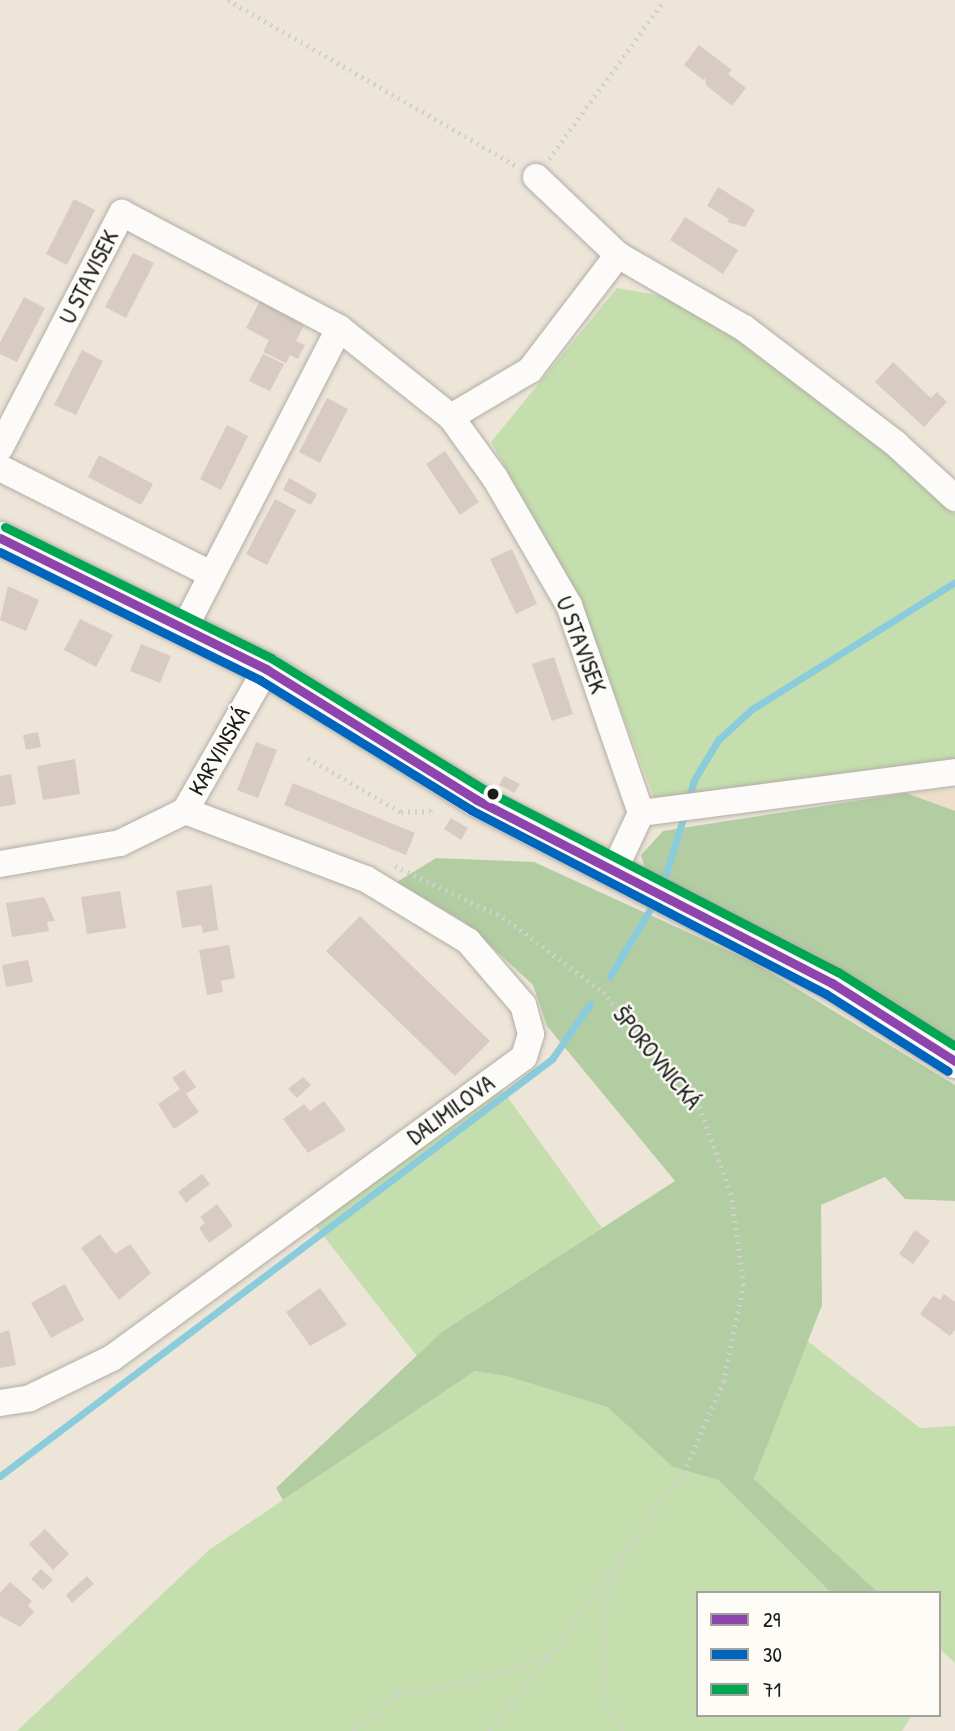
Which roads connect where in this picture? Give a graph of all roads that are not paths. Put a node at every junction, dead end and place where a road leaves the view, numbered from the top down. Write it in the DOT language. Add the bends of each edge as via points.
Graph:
graph roads {
  1 [pos="536,177"];
  2 [pos="618,255"];
  3 [pos="339,328"];
  4 [pos="451,417"];
  5 [pos="0,448"];
  6 [pos="0,468"];
  7 [pos="955,498"];
  8 [pos="0,538"];
  9 [pos="211,574"];
  10 [pos="185,627"];
  11 [pos="266,669"];
  12 [pos="955,772"];
  13 [pos="185,811"];
  14 [pos="641,813"];
  15 [pos="0,864"];
  16 [pos="613,873"];
  17 [pos="955,1061"];
  18 [pos="0,1403"];
  1 -- 2 [label="street"];
  2 -- 4 [label="street" via="530,370"];
  2 -- 7 [label="street" via="744,328 896,444"];
  3 -- 4 [label="street, U STAVISEK"];
  3 -- 5 [label="street, U STAVISEK" via="122,213"];
  3 -- 9 [label="street"];
  4 -- 14 [label="street, U STAVISEK" via="495,478 569,605"];
  6 -- 9 [label="street"];
  8 -- 10 [label="street"];
  9 -- 10 [label="street"];
  10 -- 11 [label="street"];
  11 -- 13 [label="street, KARVINSKÁ"];
  11 -- 16 [label="street" via="449,784"];
  12 -- 14 [label="street"];
  13 -- 15 [label="street, KARVINSKÁ" via="120,843"];
  13 -- 18 [label="street, DALIMILOVA" via="366,879 468,940 523,1006 531,1034 528,1045 524,1057 112,1358 30,1398"];
  14 -- 16 [label="street"];
  16 -- 17 [label="street" via="832,983"];
}
